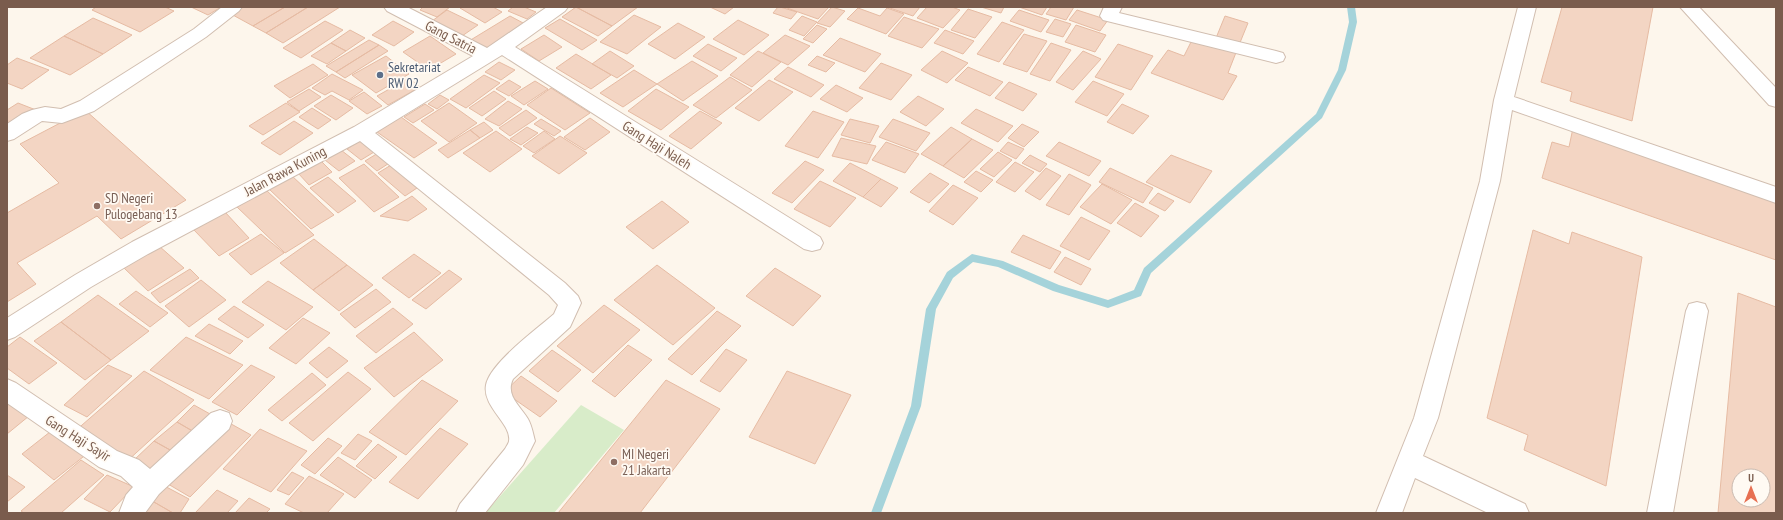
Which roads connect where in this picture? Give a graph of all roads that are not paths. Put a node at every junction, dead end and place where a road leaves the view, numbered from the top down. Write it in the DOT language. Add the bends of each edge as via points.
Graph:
graph roads {
  1 [pos="233,7"];
  2 [pos="393,7"];
  3 [pos="559,7"];
  4 [pos="1113,7"];
  5 [pos="1527,7"];
  6 [pos="1689,7"];
  7 [pos="495,51"];
  8 [pos="1276,57"];
  9 [pos="1504,100"];
  10 [pos="1776,100"];
  11 [pos="361,132"];
  12 [pos="7,134"];
  13 [pos="1776,194"];
  14 [pos="812,243"];
  15 [pos="1697,311"];
  16 [pos="7,330"];
  17 [pos="7,390"];
  18 [pos="220,422"];
  19 [pos="1408,462"];
  20 [pos="150,485"];
  21 [pos="132,513"];
  22 [pos="468,513"];
  23 [pos="1389,513"];
  24 [pos="1516,513"];
  25 [pos="1660,513"];
  1 -- 12 [label="street" via="200,33 87,106 62,116 38,115"];
  2 -- 7 [label="street, Gang Satria"];
  3 -- 7 [label="street, Jalan Rawa Kuning"];
  4 -- 8 [label="street" via="1109,16"];
  5 -- 9 [label="street"];
  6 -- 10 [label="street"];
  7 -- 11 [label="street, Jalan Rawa Kuning"];
  7 -- 14 [label="street, Gang Haji Naleh"];
  9 -- 13 [label="street"];
  9 -- 19 [label="street" via="1488,189 1426,418"];
  11 -- 16 [label="street, Jalan Rawa Kuning" via="140,248"];
  11 -- 22 [label="street" via="557,289 570,303 562,320 505,372 498,385 500,400 519,427 522,441 514,457"];
  15 -- 25 [label="street"];
  17 -- 20 [label="street, Gang Haji Sayir" via="108,459 130,468"];
  18 -- 20 [label="street"];
  19 -- 23 [label="street"];
  19 -- 24 [label="street"];
  20 -- 21 [label="street" via="135,504"];
}
